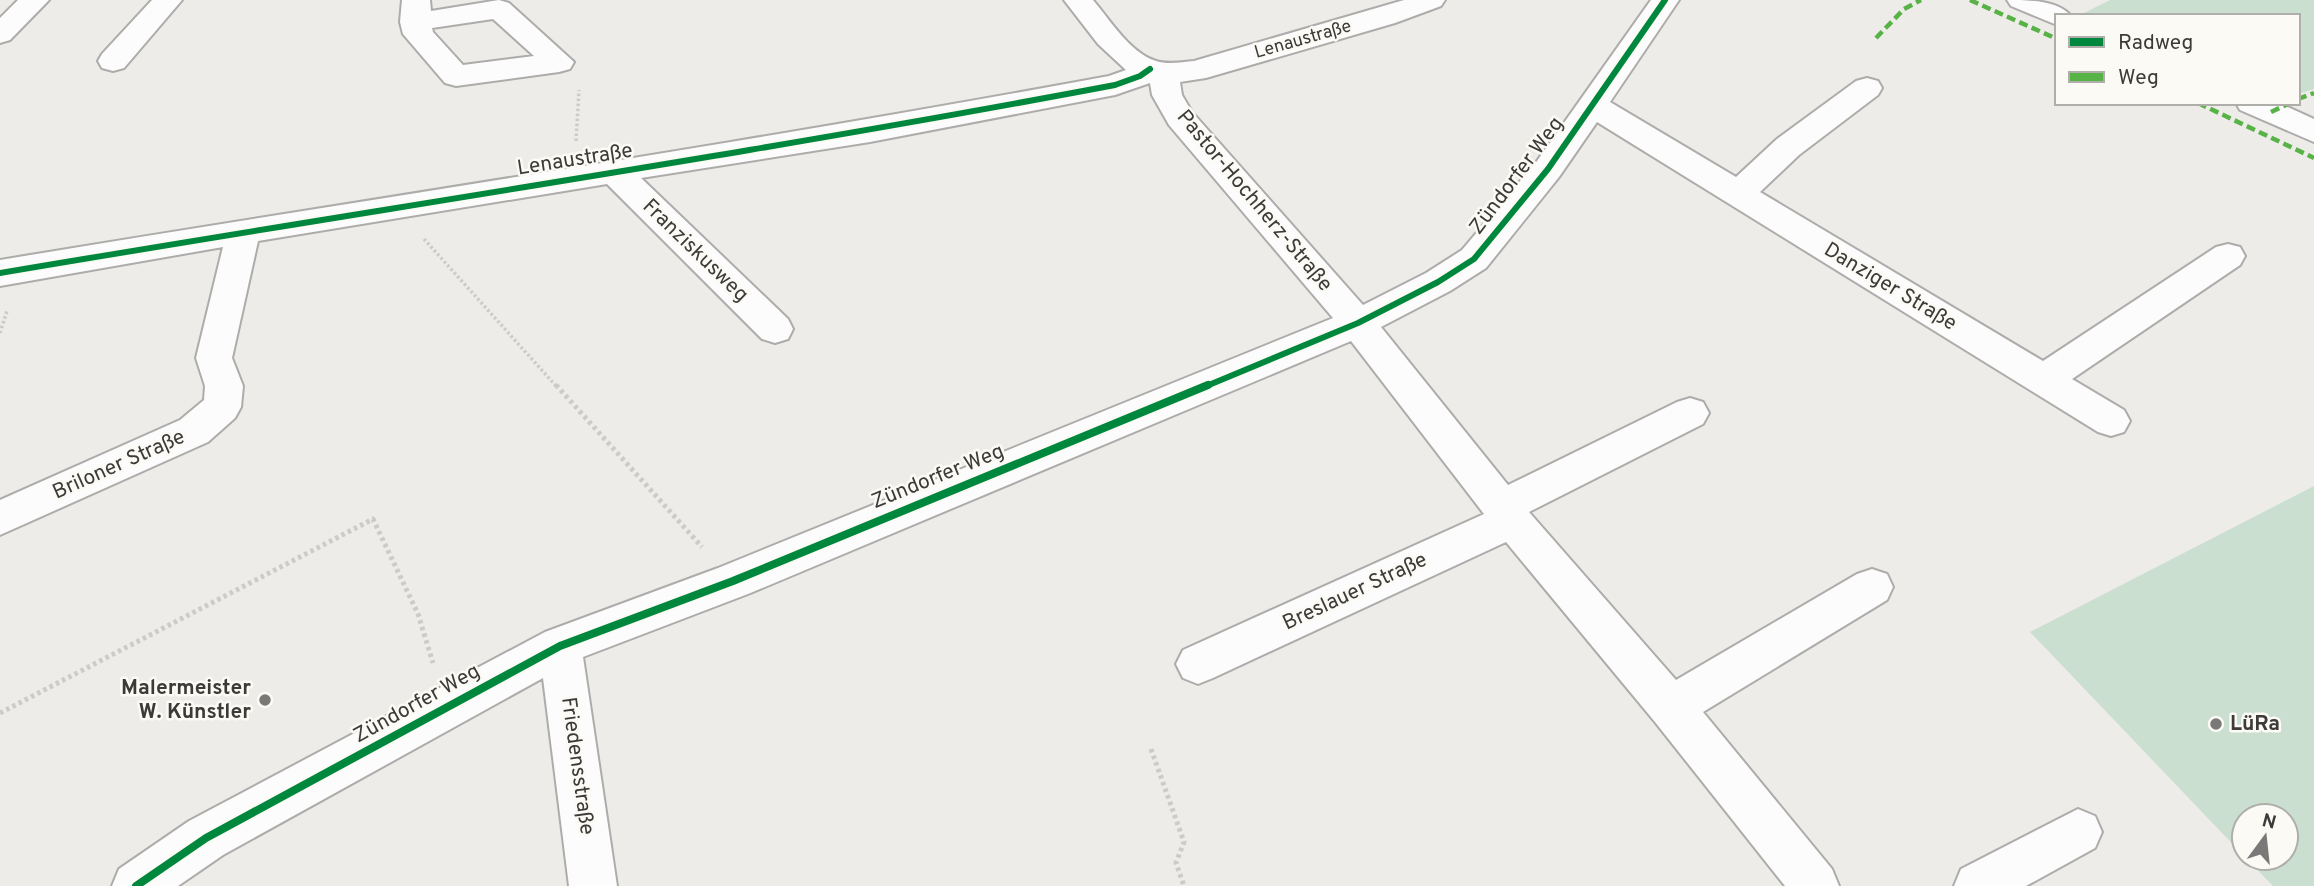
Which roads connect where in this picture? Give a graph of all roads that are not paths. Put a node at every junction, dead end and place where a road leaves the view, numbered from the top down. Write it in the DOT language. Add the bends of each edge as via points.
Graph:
graph roads {
  1 [pos="35,0"];
  2 [pos="168,0"];
  3 [pos="1077,0"];
  4 [pos="1431,0"];
  5 [pos="1665,0"];
  6 [pos="2021,0"];
  7 [pos="2055,15"];
  8 [pos="0,34"];
  9 [pos="113,61"];
  10 [pos="1162,71"];
  11 [pos="1867,88"];
  12 [pos="1591,104"];
  13 [pos="2256,105"];
  14 [pos="2314,131"];
  15 [pos="615,172"];
  16 [pos="1737,195"];
  17 [pos="243,233"];
  18 [pos="2228,256"];
  19 [pos="0,273"];
  20 [pos="1358,323"];
  21 [pos="775,329"];
  22 [pos="2043,380"];
  23 [pos="1690,413"];
  24 [pos="2111,421"];
  25 [pos="1506,513"];
  26 [pos="0,518"];
  27 [pos="1872,587"];
  28 [pos="560,646"];
  29 [pos="1198,664"];
  30 [pos="1671,707"];
  31 [pos="2078,832"];
  32 [pos="136,886"];
  33 [pos="593,886"];
  34 [pos="1815,886"];
  35 [pos="1978,886"];
  1 -- 8 [label="street"];
  2 -- 9 [label="street"];
  3 -- 10 [label="street" via="1130,58"];
  4 -- 10 [label="street, Lenaustraße" via="1195,71"];
  5 -- 12 [label="street, Zündorfer Weg"];
  6 -- 7 [label="street"];
  10 -- 15 [label="street, Lenaustraße" via="995,109"];
  10 -- 20 [label="street, Pastor-Hochherz-Straße" via="1167,95 1180,118"];
  11 -- 16 [label="street" via="1788,147"];
  12 -- 16 [label="street, Danziger Straße"];
  12 -- 20 [label="street, Zündorfer Weg" via="1548,169 1474,259"];
  13 -- 14 [label="street"];
  15 -- 17 [label="street, Lenaustraße"];
  15 -- 21 [label="street, Franziskusweg"];
  16 -- 22 [label="street, Danziger Straße"];
  17 -- 19 [label="street, Lenaustraße"];
  17 -- 26 [label="street, Briloner Straße" via="214,358 223,386 222,407 194,431"];
  18 -- 22 [label="street"];
  20 -- 25 [label="street"];
  20 -- 28 [label="street, Zündorfer Weg" via="733,581"];
  22 -- 24 [label="street, Danziger Straße"];
  23 -- 25 [label="street, Breslauer Straße"];
  25 -- 29 [label="street, Breslauer Straße"];
  25 -- 30 [label="street"];
  27 -- 30 [label="street"];
  28 -- 32 [label="street, Zündorfer Weg" via="206,838"];
  28 -- 33 [label="street, Friedensstraße"];
  30 -- 34 [label="street"];
  31 -- 35 [label="street"];
}
